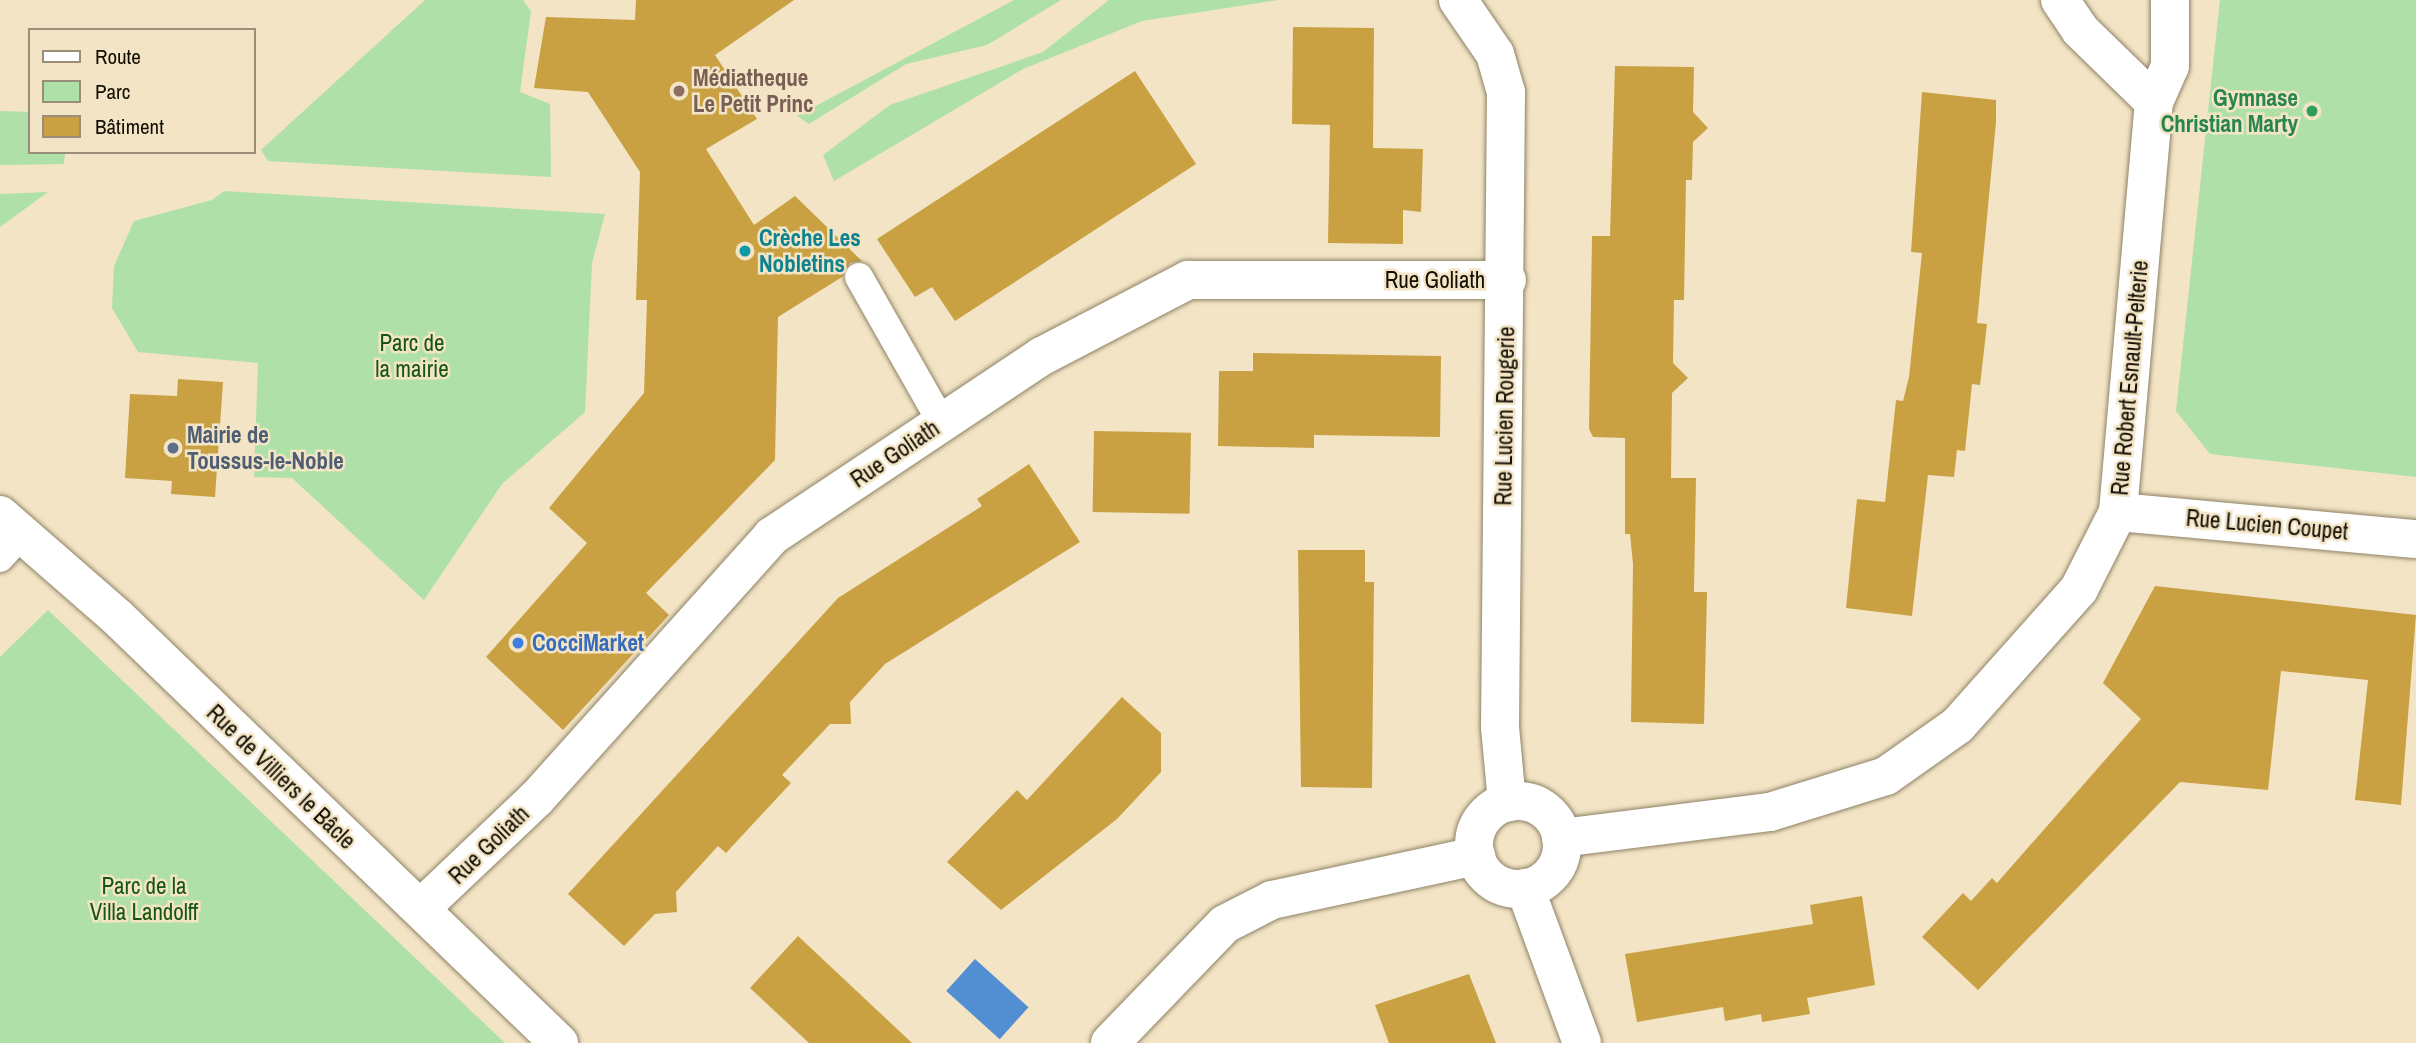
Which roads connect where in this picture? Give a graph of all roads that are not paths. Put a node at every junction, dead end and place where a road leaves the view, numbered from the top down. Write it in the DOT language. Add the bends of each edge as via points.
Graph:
graph roads {
  1 [pos="1458,0"];
  2 [pos="2060,0"];
  3 [pos="2170,0"];
  4 [pos="2154,102"];
  5 [pos="859,277"];
  6 [pos="1507,280"];
  7 [pos="942,423"];
  8 [pos="2118,512"];
  9 [pos="7,536"];
  10 [pos="2416,539"];
  11 [pos="1507,803"];
  12 [pos="1561,838"];
  13 [pos="1476,856"];
  14 [pos="1525,888"];
  15 [pos="421,908"];
  16 [pos="559,1043"];
  17 [pos="1110,1043"];
  18 [pos="1582,1043"];
  1 -- 6 [label="street, Rue Lucien Rougerie" via="1495,54 1506,92"];
  2 -- 4 [label="street" via="2080,30"];
  3 -- 4 [label="street, Rue Robert Esnault-Pelterie" via="2170,66"];
  4 -- 8 [label="street, Rue Robert Esnault-Pelterie"];
  5 -- 7 [label="lane"];
  6 -- 7 [label="street, Rue Goliath" via="1188,279 988,390"];
  6 -- 11 [label="street, Rue Lucien Rougerie" via="1500,727"];
  7 -- 15 [label="street, Rue Goliath" via="772,536 537,798"];
  8 -- 10 [label="street, Rue Lucien Coupet"];
  8 -- 12 [label="street, Rue Robert Esnault-Pelterie" via="2079,589 2034,641 1958,724 1886,776 1770,812"];
  9 -- 15 [label="street, Rue de Villiers le Bâcle" via="117,617"];
  11 -- 12 [label="street" via="1542,808"];
  11 -- 13 [label="street" via="1477,828"];
  12 -- 14 [label="street" via="1550,876"];
  13 -- 14 [label="street" via="1487,877 1502,886"];
  13 -- 17 [label="street" via="1272,900 1225,924"];
  14 -- 18 [label="street"];
  15 -- 16 [label="street, Rue de Villiers le Bâcle"];
}
